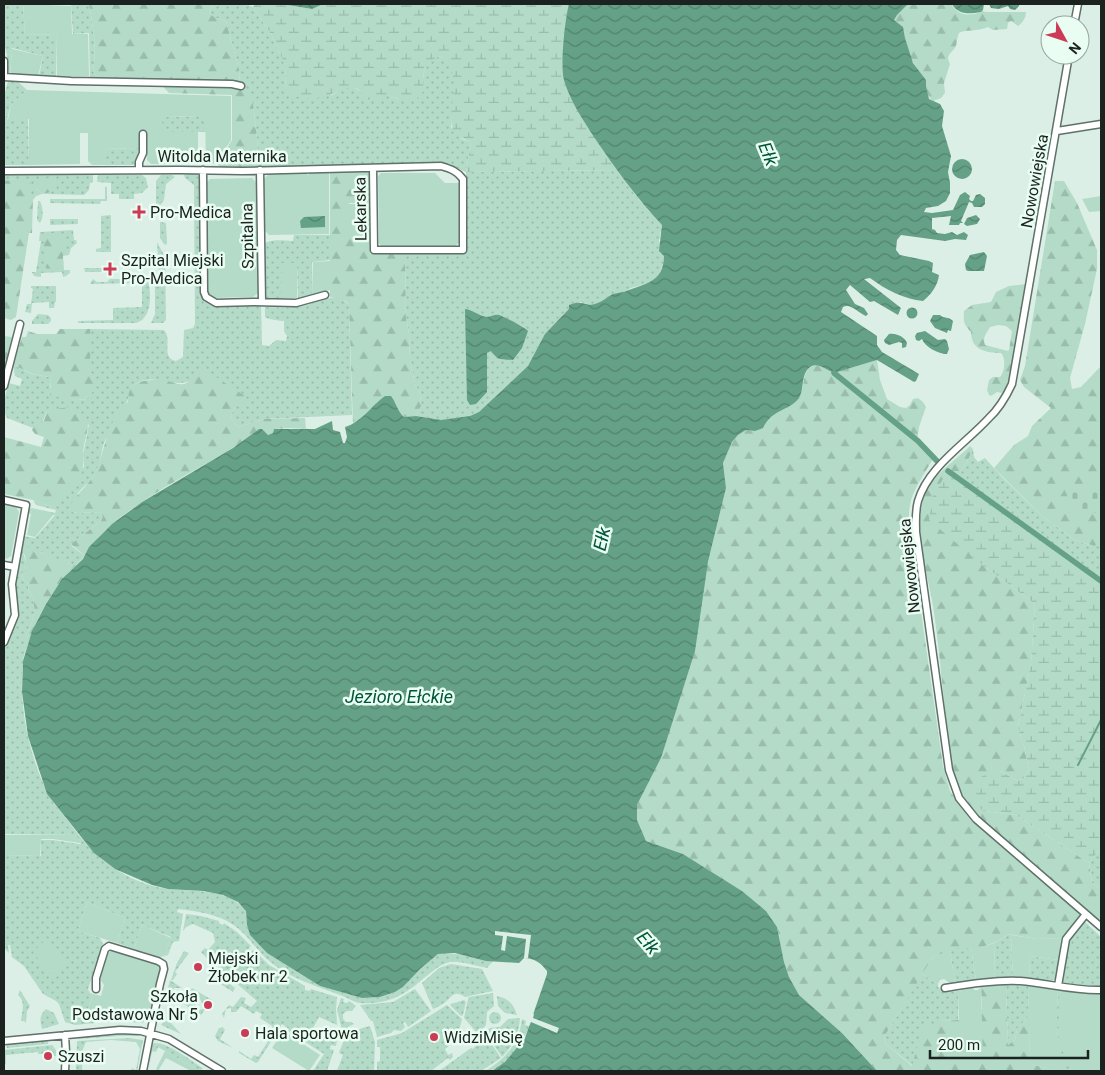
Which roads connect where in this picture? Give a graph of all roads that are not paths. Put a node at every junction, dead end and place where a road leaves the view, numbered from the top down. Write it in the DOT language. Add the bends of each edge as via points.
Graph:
graph roads {
  1 [pos="4,61"];
  2 [pos="1067,65"];
  3 [pos="4,77"];
  4 [pos="241,86"];
  5 [pos="1101,124"];
  6 [pos="1057,131"];
  7 [pos="144,134"];
  8 [pos="373,168"];
  9 [pos="139,170"];
  10 [pos="203,170"];
  11 [pos="260,170"];
  12 [pos="4,171"];
  13 [pos="374,250"];
  14 [pos="325,295"];
  15 [pos="262,302"];
  16 [pos="20,324"];
  17 [pos="4,386"];
  18 [pos="4,500"];
  19 [pos="4,565"];
  20 [pos="15,567"];
  21 [pos="4,642"];
  22 [pos="1086,914"];
  23 [pos="1101,927"];
  24 [pos="1058,986"];
  25 [pos="946,988"];
  26 [pos="96,989"];
  27 [pos="1101,990"];
  28 [pos="150,1033"];
  29 [pos="65,1035"];
  30 [pos="4,1041"];
  31 [pos="219,1070"];
  32 [pos="65,1071"];
  33 [pos="143,1071"];
  1 -- 3 [label="street"];
  2 -- 6 [label="street, Nowowiejska"];
  3 -- 4 [label="street"];
  5 -- 6 [label="street"];
  6 -- 22 [label="street, Nowowiejska" via="1012,384 995,412 926,484 918,502 916,532 949,770 959,798 976,819"];
  7 -- 9 [label="street"];
  8 -- 11 [label="street, Witolda Maternika"];
  8 -- 13 [label="street, Lekarska"];
  8 -- 13 [label="street, Witolda Maternika" via="441,166 459,173 463,179 463,250"];
  9 -- 10 [label="street, Witolda Maternika"];
  9 -- 12 [label="street, Witolda Maternika"];
  10 -- 11 [label="street, Witolda Maternika"];
  10 -- 15 [label="street" via="206,297 216,303"];
  11 -- 15 [label="street, Szpitalna"];
  14 -- 15 [label="street" via="296,303"];
  16 -- 17 [label="street"];
  18 -- 20 [label="street" via="26,505"];
  19 -- 20 [label="street"];
  20 -- 21 [label="street" via="12,584 15,615"];
  22 -- 23 [label="street, Nowowiejska"];
  22 -- 24 [label="street" via="1066,939"];
  24 -- 25 [label="street" via="1001,981"];
  24 -- 27 [label="street"];
  26 -- 28 [label="street" via="96,978 105,949 109,946 162,962 164,969"];
  28 -- 29 [label="street" via="120,1030"];
  28 -- 31 [label="street" via="169,1039"];
  28 -- 33 [label="street"];
  29 -- 30 [label="street"];
  29 -- 32 [label="street"];
}
